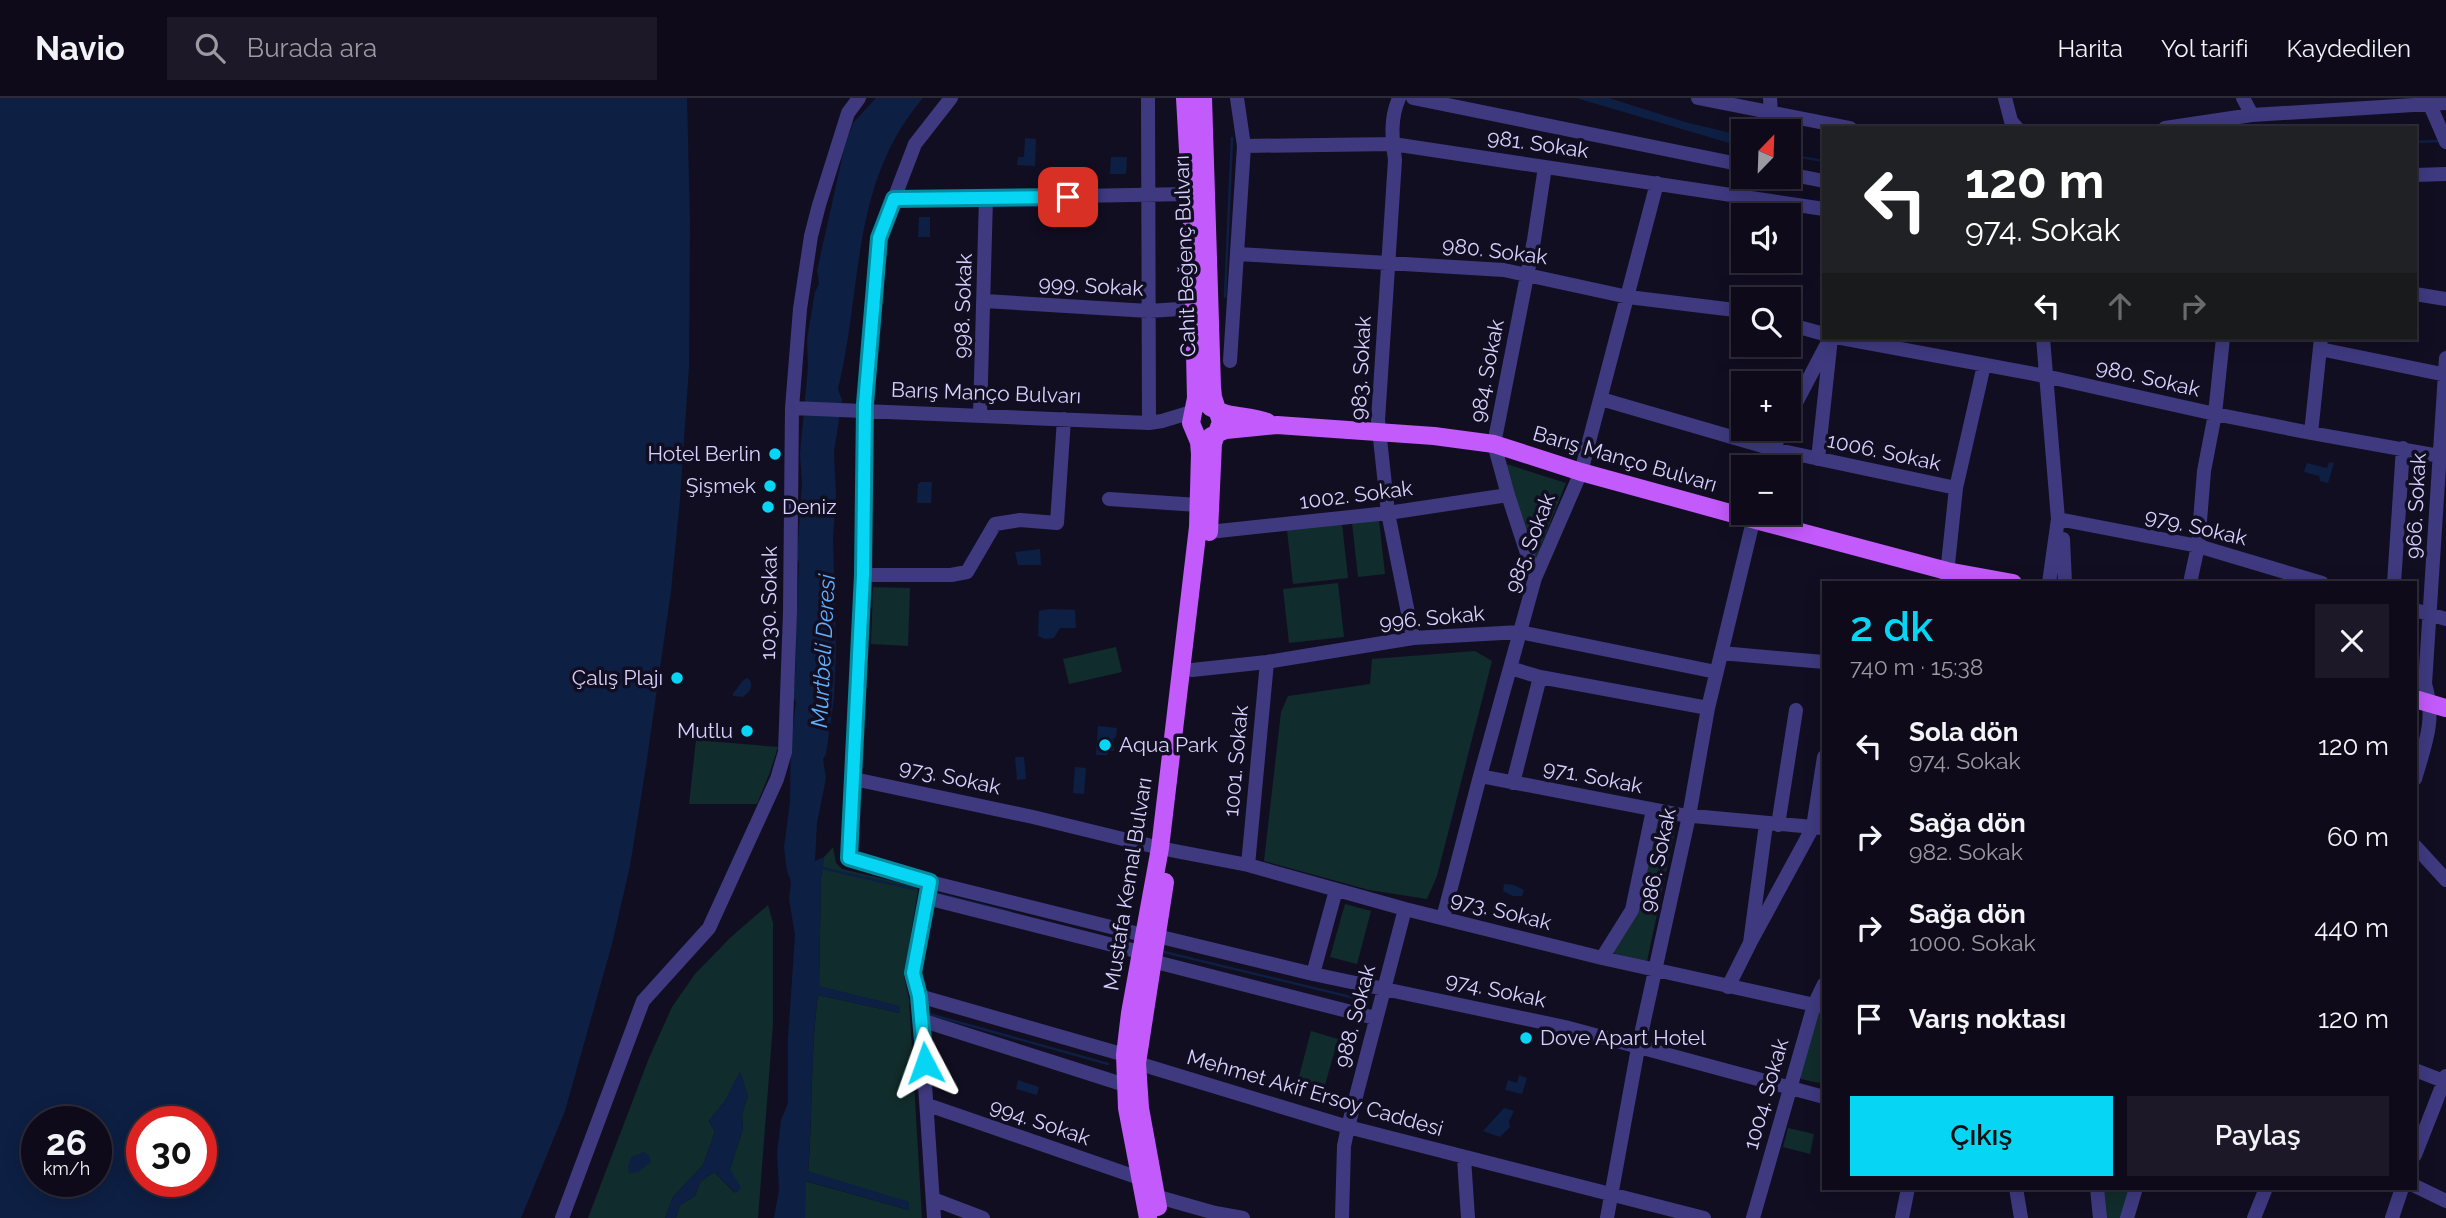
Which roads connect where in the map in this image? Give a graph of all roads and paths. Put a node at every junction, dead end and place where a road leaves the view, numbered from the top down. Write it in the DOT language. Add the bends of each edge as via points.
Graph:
graph roads {
  1 [pos="859,98"];
  2 [pos="951,98"];
  3 [pos="1148,98"];
  4 [pos="1185,98"];
  5 [pos="1203,98"];
  6 [pos="1237,98"];
  7 [pos="1399,98"];
  8 [pos="1413,98"];
  9 [pos="1698,98"];
  10 [pos="2005,98"];
  11 [pos="2243,98"];
  12 [pos="2428,101"];
  13 [pos="2446,103"];
  14 [pos="849,105"];
  15 [pos="1771,105"];
  16 [pos="2252,116"];
  17 [pos="1843,126"];
  18 [pos="2015,126"];
  19 [pos="2180,126"];
  20 [pos="2446,142"];
  21 [pos="1393,144"];
  22 [pos="1244,146"];
  23 [pos="1731,163"];
  24 [pos="1545,167"];
  25 [pos="2417,175"];
  26 [pos="1801,177"];
  27 [pos="2446,178"];
  28 [pos="1822,181"];
  29 [pos="1657,183"];
  30 [pos="1191,194"];
  31 [pos="1149,196"];
  32 [pos="986,198"];
  33 [pos="894,199"];
  34 [pos="1822,209"];
  35 [pos="1238,254"];
  36 [pos="1388,262"];
  37 [pos="1527,273"];
  38 [pos="2417,294"];
  39 [pos="1628,297"];
  40 [pos="2446,299"];
  41 [pos="985,301"];
  42 [pos="1194,308"];
  43 [pos="1731,310"];
  44 [pos="1149,311"];
  45 [pos="1801,328"];
  46 [pos="1822,333"];
  47 [pos="1830,340"];
  48 [pos="1831,340"];
  49 [pos="1853,340"];
  50 [pos="2043,340"];
  51 [pos="2223,340"];
  52 [pos="2320,343"];
  53 [pos="2446,358"];
  54 [pos="1230,361"];
  55 [pos="1984,365"];
  56 [pos="2446,375"];
  57 [pos="2045,376"];
  58 [pos="1801,394"];
  59 [pos="1601,399"];
  60 [pos="792,408"];
  61 [pos="1195,411"];
  62 [pos="1217,411"];
  63 [pos="865,412"];
  64 [pos="2215,414"];
  65 [pos="981,415"];
  66 [pos="1064,419"];
  67 [pos="1156,422"];
  68 [pos="1277,425"];
  69 [pos="1194,431"];
  70 [pos="1379,431"];
  71 [pos="1216,433"];
  72 [pos="2311,433"];
  73 [pos="1777,441"];
  74 [pos="1494,444"];
  75 [pos="2403,448"];
  76 [pos="1773,449"];
  77 [pos="1771,455"];
  78 [pos="2443,456"];
  79 [pos="1818,459"];
  80 [pos="1581,472"];
  81 [pos="1956,488"];
  82 [pos="1508,495"];
  83 [pos="1109,499"];
  84 [pos="1198,505"];
  85 [pos="1731,510"];
  86 [pos="1388,513"];
  87 [pos="2057,522"];
  88 [pos="1752,525"];
  89 [pos="1783,525"];
  90 [pos="1209,532"];
  91 [pos="2198,546"];
  92 [pos="863,575"];
  93 [pos="1949,576"];
  94 [pos="1535,578"];
  95 [pos="1973,581"];
  96 [pos="1995,581"];
  97 [pos="2049,581"];
  98 [pos="2065,581"];
  99 [pos="2190,581"];
  100 [pos="2315,581"];
  101 [pos="2394,581"];
  102 [pos="2417,611"];
  103 [pos="2431,615"];
  104 [pos="2446,619"];
  105 [pos="1520,632"];
  106 [pos="1413,638"];
  107 [pos="1721,653"];
  108 [pos="1267,662"];
  109 [pos="1822,662"];
  110 [pos="1510,668"];
  111 [pos="1192,670"];
  112 [pos="1716,672"];
  113 [pos="1540,677"];
  114 [pos="2431,703"];
  115 [pos="1708,708"];
  116 [pos="1796,710"];
  117 [pos="2417,772"];
  118 [pos="1480,776"];
  119 [pos="854,779"];
  120 [pos="1822,780"];
  121 [pos="1513,783"];
  122 [pos="1653,810"];
  123 [pos="1689,816"];
  124 [pos="1772,824"];
  125 [pos="1818,827"];
  126 [pos="2417,848"];
  127 [pos="1165,849"];
  128 [pos="1248,865"];
  129 [pos="2446,880"];
  130 [pos="930,882"];
  131 [pos="1336,890"];
  132 [pos="928,898"];
  133 [pos="1405,909"];
  134 [pos="1443,918"];
  135 [pos="1750,943"];
  136 [pos="1148,946"];
  137 [pos="1602,958"];
  138 [pos="1656,970"];
  139 [pos="1313,974"];
  140 [pos="1728,987"];
  141 [pos="1383,989"];
  142 [pos="919,996"];
  143 [pos="1819,1006"];
  144 [pos="1375,1018"];
  145 [pos="921,1020"];
  146 [pos="1638,1048"];
  147 [pos="1131,1059"];
  148 [pos="2417,1071"];
  149 [pos="2445,1079"];
  150 [pos="1125,1085"];
  151 [pos="1789,1089"];
  152 [pos="1822,1097"];
  153 [pos="928,1105"];
  154 [pos="1348,1127"];
  155 [pos="2417,1150"];
  156 [pos="1464,1158"];
  157 [pos="1139,1178"];
  158 [pos="2417,1187"];
  159 [pos="1908,1190"];
  160 [pos="2016,1190"];
  161 [pos="2097,1190"];
  162 [pos="2135,1190"];
  163 [pos="2265,1190"];
  164 [pos="2402,1190"];
  165 [pos="1155,1196"];
  166 [pos="1611,1196"];
  167 [pos="933,1199"];
  168 [pos="2446,1201"];
  169 [pos="562,1218"];
  170 [pos="934,1218"];
  171 [pos="981,1218"];
  172 [pos="1149,1218"];
  173 [pos="1161,1218"];
  174 [pos="1243,1218"];
  175 [pos="1342,1218"];
  176 [pos="1468,1218"];
  177 [pos="1607,1218"];
  178 [pos="1704,1218"];
  179 [pos="1753,1218"];
  180 [pos="1902,1218"];
  181 [pos="2021,1218"];
  182 [pos="2100,1218"];
  183 [pos="2127,1218"];
  184 [pos="2254,1218"];
  185 [pos="2392,1218"];
  1 -- 14 [label="street"];
  2 -- 33 [label="street" via="915,144"];
  3 -- 31 [label="street"];
  4 -- 30 [label="main road, Cahit Beğenç Bulvarı"];
  5 -- 62 [label="main road, Cahit Beğenç Bulvarı" via="1210,352"];
  6 -- 22 [label="street"];
  7 -- 21 [label="street, 983. Sokak" via="1393,114"];
  8 -- 23 [label="street"];
  9 -- 15 [label="street"];
  10 -- 18 [label="street"];
  11 -- 16 [label="street"];
  12 -- 13 [label="street"];
  12 -- 16 [label="street"];
  12 -- 20 [label="street"];
  14 -- 60 [label="street" via="811,236"];
  15 -- 17 [label="street"];
  16 -- 19 [label="street"];
  21 -- 22 [label="street, 981. Sokak"];
  21 -- 24 [label="street, 981. Sokak"];
  21 -- 36 [label="street, 983. Sokak"];
  22 -- 35 [label="street"];
  24 -- 29 [label="street, 981. Sokak"];
  24 -- 37 [label="street, 984. Sokak"];
  25 -- 27 [label="street"];
  26 -- 28 [label="street"];
  29 -- 34 [label="street, 981. Sokak"];
  29 -- 39 [label="street, 985. Sokak"];
  30 -- 31 [label="street"];
  30 -- 42 [label="main road, Cahit Beğenç Bulvarı"];
  31 -- 32 [label="street"];
  31 -- 44 [label="street"];
  32 -- 33 [label="street"];
  32 -- 41 [label="street, 998. Sokak"];
  33 -- 63 [label="street" via="879,238"];
  35 -- 36 [label="street, 980. Sokak"];
  35 -- 54 [label="street"];
  36 -- 37 [label="street, 980. Sokak"];
  36 -- 70 [label="street, 983. Sokak"];
  37 -- 39 [label="street, 980. Sokak"];
  37 -- 74 [label="street, 984. Sokak"];
  38 -- 40 [label="street"];
  39 -- 43 [label="street, 980. Sokak"];
  39 -- 59 [label="street, 985. Sokak"];
  41 -- 44 [label="street, 999. Sokak"];
  41 -- 65 [label="street, 998. Sokak"];
  42 -- 44 [label="street, 999. Sokak"];
  42 -- 61 [label="main road, Cahit Beğenç Bulvarı"];
  44 -- 67 [label="street"];
  45 -- 46 [label="street"];
  47 -- 58 [label="street"];
  48 -- 79 [label="street"];
  49 -- 55 [label="street, 980. Sokak"];
  50 -- 57 [label="street"];
  51 -- 64 [label="street"];
  52 -- 56 [label="street"];
  52 -- 72 [label="street"];
  53 -- 56 [label="street, 966. Sokak"];
  55 -- 57 [label="street, 980. Sokak"];
  55 -- 81 [label="street"];
  56 -- 78 [label="street, 966. Sokak"];
  57 -- 64 [label="street, 980. Sokak"];
  57 -- 87 [label="street"];
  59 -- 76 [label="street, 1006. Sokak"];
  59 -- 80 [label="street, 985. Sokak"];
  60 -- 63 [label="street, Barış Manço Bulvarı"];
  60 -- 169 [label="street, 1030. Sokak" via="785,752 709,928 643,1001"];
  61 -- 62 [label="main road" via="1205,407"];
  61 -- 67 [label="street, Barış Manço Bulvarı"];
  61 -- 69 [label="main road"];
  62 -- 68 [label="main road, Barış Manço Bulvarı"];
  62 -- 71 [label="main road" via="1221,422"];
  63 -- 65 [label="street, Barış Manço Bulvarı"];
  63 -- 92 [label="street"];
  64 -- 72 [label="street, 980. Sokak"];
  64 -- 91 [label="street" via="2204,471"];
  65 -- 66 [label="street, Barış Manço Bulvarı"];
  66 -- 67 [label="street, Barış Manço Bulvarı"];
  66 -- 92 [label="street" via="1056,523 1020,520 995,524 967,572"];
  67 -- 69 [label="street, Barış Manço Bulvarı"];
  68 -- 70 [label="main road, Barış Manço Bulvarı"];
  68 -- 71 [label="main road, Barış Manço Bulvarı"];
  69 -- 71 [label="main road" via="1204,437"];
  69 -- 84 [label="main road, Mustafa Kemal Bulvarı" via="1200,454"];
  70 -- 74 [label="main road, Barış Manço Bulvarı"];
  70 -- 86 [label="street, 983. Sokak"];
  71 -- 90 [label="main road, Mustafa Kemal Bulvarı"];
  72 -- 75 [label="street, 980. Sokak"];
  73 -- 76 [label="street"];
  74 -- 80 [label="main road, Barış Manço Bulvarı"];
  74 -- 82 [label="street, 984. Sokak"];
  75 -- 78 [label="street, 980. Sokak"];
  75 -- 101 [label="street"];
  76 -- 77 [label="street"];
  76 -- 79 [label="street, 1006. Sokak"];
  78 -- 103 [label="street, 966. Sokak"];
  79 -- 81 [label="street, 1006. Sokak"];
  80 -- 85 [label="main road, Barış Manço Bulvarı"];
  80 -- 94 [label="street, 985. Sokak"];
  81 -- 93 [label="street"];
  82 -- 86 [label="street, 1002. Sokak"];
  82 -- 94 [label="street, 984. Sokak"];
  83 -- 84 [label="street"];
  84 -- 127 [label="main road, Mustafa Kemal Bulvarı"];
  86 -- 90 [label="street, 1002. Sokak"];
  86 -- 106 [label="street, 983. Sokak"];
  87 -- 91 [label="street, 979. Sokak"];
  87 -- 97 [label="street"];
  87 -- 98 [label="street" via="2063,538"];
  88 -- 107 [label="street, 986. Sokak"];
  89 -- 93 [label="main road, Barış Manço Bulvarı"];
  90 -- 111 [label="main road, Mustafa Kemal Bulvarı"];
  91 -- 99 [label="street"];
  91 -- 100 [label="street, 979. Sokak"];
  92 -- 119 [label="street"];
  93 -- 95 [label="main road, Barış Manço Bulvarı"];
  93 -- 96 [label="main road, Barış Manço Bulvarı"];
  94 -- 105 [label="street, 985. Sokak"];
  102 -- 103 [label="street"];
  103 -- 104 [label="street"];
  103 -- 114 [label="street, 966. Sokak" via="2425,684"];
  105 -- 106 [label="street, 996. Sokak"];
  105 -- 110 [label="street, 985. Sokak"];
  105 -- 112 [label="street, 996. Sokak"];
  106 -- 108 [label="street, 996. Sokak"];
  107 -- 109 [label="street"];
  107 -- 112 [label="street, 986. Sokak"];
  108 -- 111 [label="street, 996. Sokak"];
  108 -- 128 [label="street, 1001. Sokak"];
  110 -- 113 [label="street"];
  110 -- 118 [label="street, 985. Sokak"];
  111 -- 127 [label="main road, Mustafa Kemal Bulvarı"];
  112 -- 115 [label="street, 986. Sokak"];
  113 -- 115 [label="street"];
  113 -- 121 [label="street"];
  114 -- 117 [label="street, 966. Sokak"];
  115 -- 123 [label="street, 986. Sokak"];
  116 -- 124 [label="street"];
  118 -- 121 [label="street, 971. Sokak"];
  118 -- 134 [label="street, 985. Sokak"];
  119 -- 127 [label="street, 973. Sokak"];
  119 -- 130 [label="street, 974. Sokak" via="849,858"];
  120 -- 125 [label="street"];
  121 -- 122 [label="street, 971. Sokak"];
  122 -- 123 [label="street, 971. Sokak"];
  122 -- 137 [label="street" via="1632,910"];
  123 -- 124 [label="street, 971. Sokak"];
  123 -- 138 [label="street, 986. Sokak"];
  124 -- 125 [label="street, 971. Sokak"];
  124 -- 135 [label="street"];
  125 -- 135 [label="street"];
  126 -- 129 [label="street"];
  127 -- 128 [label="street, 973. Sokak"];
  127 -- 136 [label="main road, Mustafa Kemal Bulvarı"];
  128 -- 131 [label="street, 973. Sokak"];
  130 -- 132 [label="street"];
  130 -- 136 [label="street, 974. Sokak"];
  131 -- 133 [label="street, 973. Sokak"];
  131 -- 139 [label="street"];
  132 -- 136 [label="street"];
  132 -- 142 [label="street" via="913,973"];
  133 -- 134 [label="street, 973. Sokak"];
  133 -- 141 [label="street, 988. Sokak"];
  134 -- 137 [label="street, 973. Sokak"];
  135 -- 140 [label="street"];
  136 -- 139 [label="street, 974. Sokak"];
  136 -- 144 [label="street"];
  136 -- 147 [label="main road, Mustafa Kemal Bulvarı"];
  137 -- 138 [label="street, 973. Sokak"];
  138 -- 140 [label="street, 973. Sokak"];
  138 -- 146 [label="street, 986. Sokak"];
  139 -- 141 [label="street, 974. Sokak"];
  140 -- 143 [label="street, 973. Sokak"];
  141 -- 144 [label="street, 988. Sokak"];
  141 -- 146 [label="street, 974. Sokak" via="1565,1027"];
  142 -- 145 [label="street"];
  142 -- 147 [label="street, Mehmet Akif Ersoy Caddesi"];
  143 -- 151 [label="street, 1004. Sokak"];
  144 -- 154 [label="street, 988. Sokak"];
  145 -- 150 [label="street"];
  145 -- 153 [label="street"];
  146 -- 151 [label="street, 974. Sokak"];
  146 -- 166 [label="street, 986. Sokak"];
  147 -- 150 [label="main road, Mustafa Kemal Bulvarı"];
  147 -- 154 [label="street, Mehmet Akif Ersoy Caddesi"];
  147 -- 165 [label="main road, Mustafa Kemal Bulvarı"];
  148 -- 149 [label="street"];
  149 -- 155 [label="street"];
  150 -- 157 [label="main road, Mustafa Kemal Bulvarı"];
  151 -- 152 [label="street, 974. Sokak"];
  151 -- 179 [label="street, 1004. Sokak"];
  153 -- 157 [label="street, 994. Sokak"];
  153 -- 167 [label="street"];
  154 -- 156 [label="street, Mehmet Akif Ersoy Caddesi"];
  154 -- 175 [label="street, 988. Sokak"];
  156 -- 166 [label="street, Mehmet Akif Ersoy Caddesi"];
  156 -- 176 [label="street"];
  157 -- 172 [label="main road, Mustafa Kemal Bulvarı"];
  158 -- 168 [label="street"];
  159 -- 180 [label="street"];
  160 -- 181 [label="street"];
  161 -- 182 [label="street"];
  162 -- 183 [label="street"];
  163 -- 184 [label="street"];
  164 -- 185 [label="street"];
  165 -- 173 [label="main road, Mustafa Kemal Bulvarı"];
  165 -- 174 [label="street"];
  166 -- 177 [label="street, 986. Sokak"];
  166 -- 178 [label="street, Mehmet Akif Ersoy Caddesi"];
  167 -- 170 [label="street"];
  167 -- 171 [label="street"];
}
